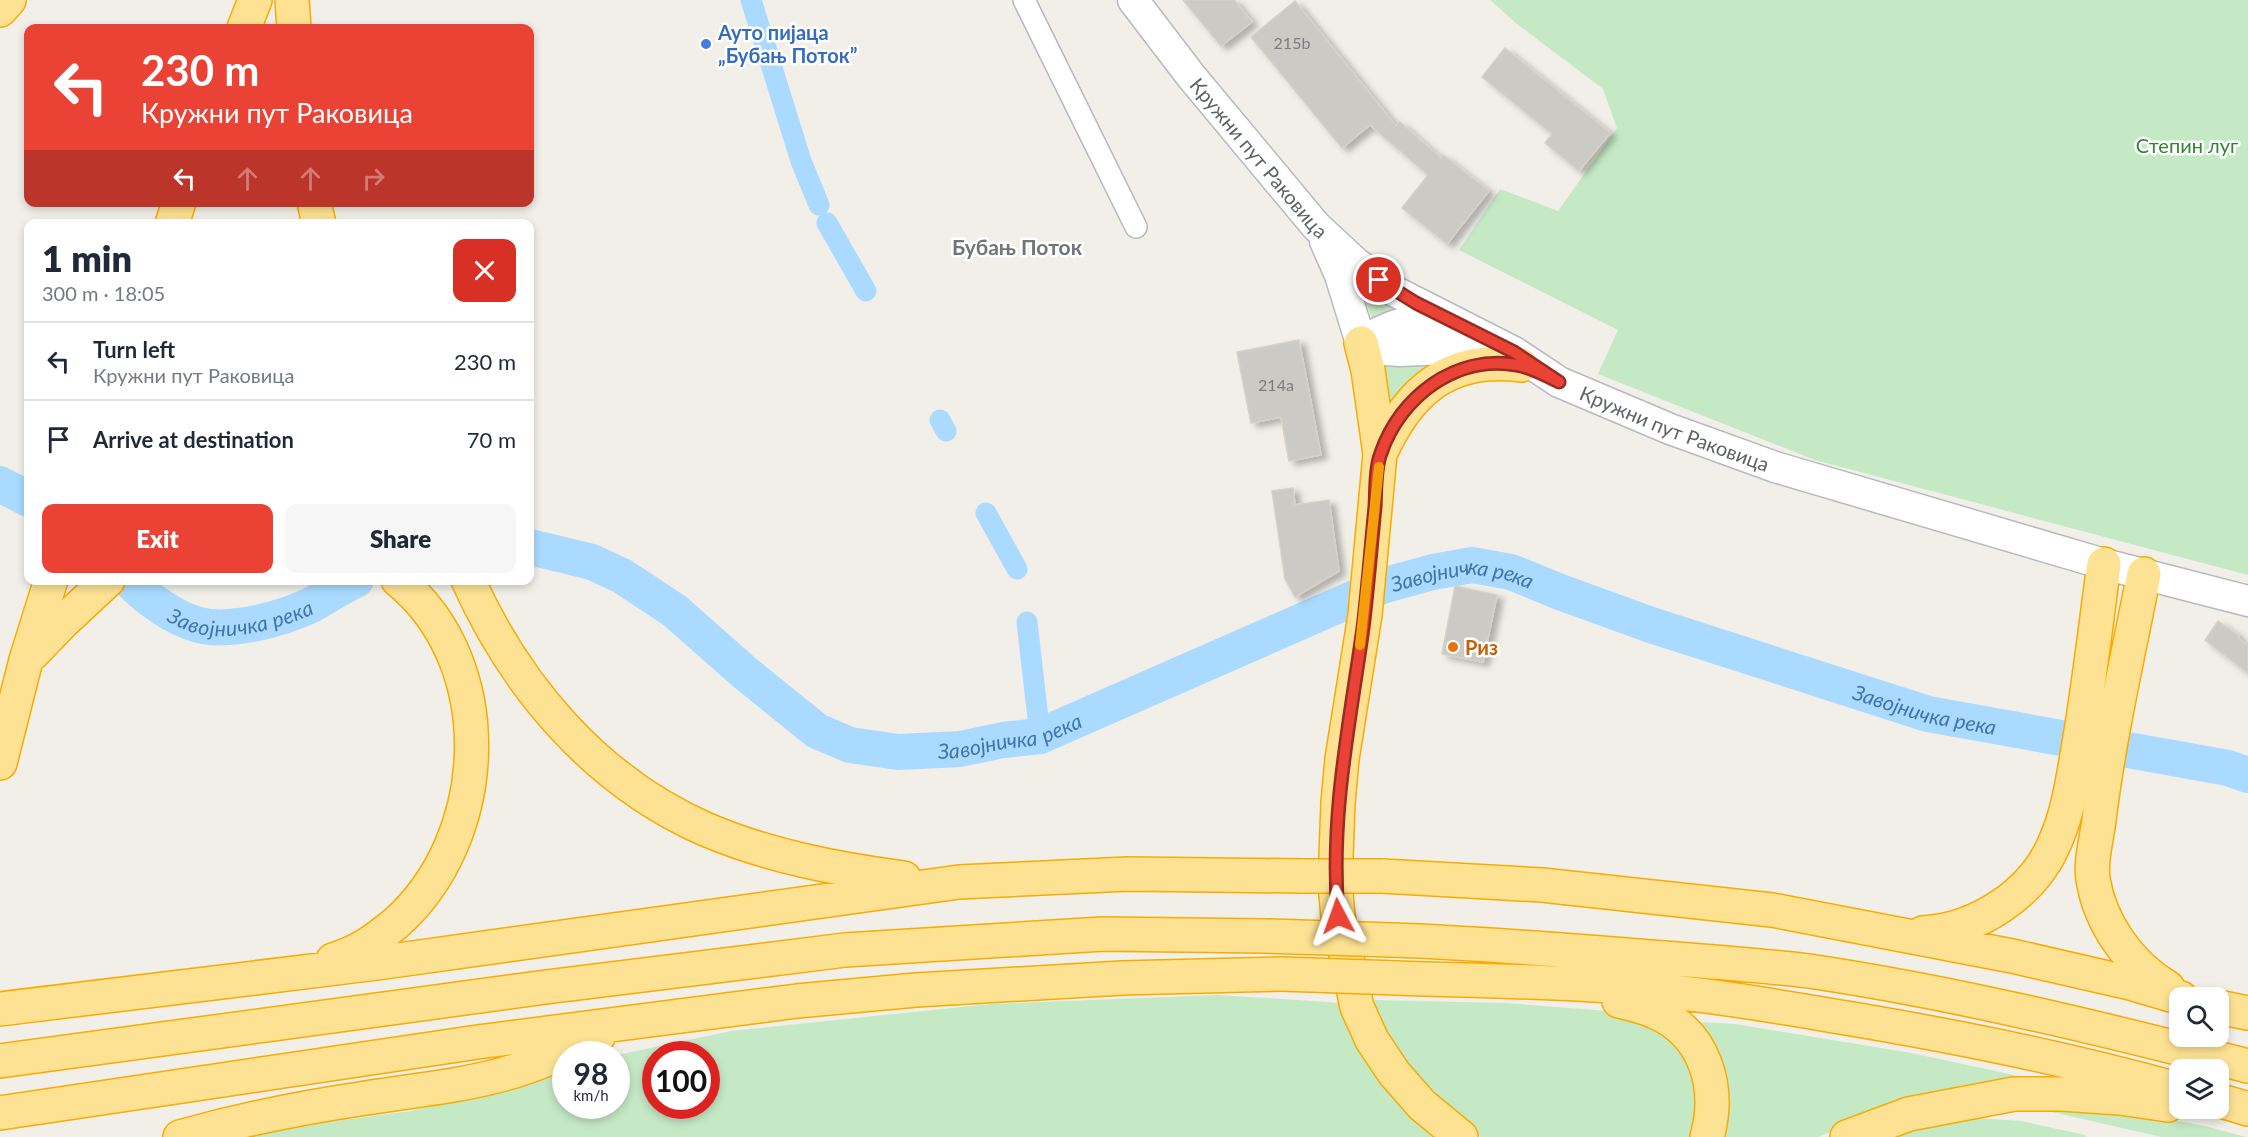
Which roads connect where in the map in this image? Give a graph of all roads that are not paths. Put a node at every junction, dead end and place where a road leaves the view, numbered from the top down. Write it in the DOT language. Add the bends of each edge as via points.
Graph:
graph roads {
  1 [pos="9,0"];
  2 [pos="255,0"];
  3 [pos="292,0"];
  4 [pos="1024,0"];
  5 [pos="1133,0"];
  6 [pos="0,10"];
  7 [pos="246,24"];
  8 [pos="294,24"];
  9 [pos="1316,226"];
  10 [pos="1136,227"];
  11 [pos="1456,323"];
  12 [pos="1361,343"];
  13 [pos="1521,365"];
  14 [pos="1559,382"];
  15 [pos="1380,454"];
  16 [pos="2104,564"];
  17 [pos="2144,574"];
  18 [pos="49,585"];
  19 [pos="102,585"];
  20 [pos="403,585"];
  21 [pos="470,585"];
  22 [pos="2248,602"];
  23 [pos="26,660"];
  24 [pos="0,763"];
  25 [pos="2089,774"];
  26 [pos="959,882"];
  27 [pos="1893,932"];
  28 [pos="288,973"];
  29 [pos="1551,984"];
  30 [pos="2169,990"];
  31 [pos="2169,994"];
  32 [pos="0,1009"];
  33 [pos="2229,1009"];
  34 [pos="2248,1013"];
  35 [pos="630,1023"];
  36 [pos="0,1061"];
  37 [pos="2248,1066"];
  38 [pos="2169,1087"];
  39 [pos="2169,1105"];
  40 [pos="0,1113"];
  41 [pos="180,1137"];
  42 [pos="1461,1137"];
  43 [pos="1707,1137"];
  44 [pos="1847,1137"];
  1 -- 6 [label="highway"];
  2 -- 7 [label="highway"];
  3 -- 8 [label="highway"];
  4 -- 10 [label="street"];
  5 -- 9 [label="main road, Кружни пут Раковица"];
  9 -- 11 [label="main road, Кружни пут Раковица" via="1394,291"];
  9 -- 12 [label="main road" via="1340,275"];
  11 -- 12 [label="main road" via="1406,323 1382,329"];
  11 -- 14 [label="main road, Кружни пут Раковица" via="1514,352"];
  12 -- 13 [label="main road" via="1400,351 1470,348"];
  12 -- 15 [label="highway"];
  13 -- 14 [label="main road"];
  13 -- 15 [label="highway" via="1475,366 1430,385 1402,412"];
  14 -- 16 [label="main road, Кружни пут Раковица" via="1736,454"];
  15 -- 42 [label="highway" via="1365,615 1342,759 1335,884 1338,916 1363,1024 1405,1086"];
  16 -- 17 [label="main road, Кружни пут Раковица"];
  16 -- 25 [label="highway" via="2087,696"];
  17 -- 22 [label="main road, Кружни пут Раковица"];
  17 -- 25 [label="highway" via="2118,705"];
  18 -- 23 [label="highway"];
  19 -- 23 [label="highway"];
  20 -- 28 [label="highway" via="432,615 448,640 464,683 472,754 465,804 438,873 406,914 354,954"];
  21 -- 26 [label="highway" via="505,652 552,714 607,768 671,812 754,847 805,861 855,872"];
  23 -- 24 [label="highway"];
  25 -- 27 [label="highway" via="2038,871 2015,895 1988,914 1958,927 1926,933"];
  25 -- 30 [label="highway" via="2092,876 2103,914 2139,966"];
  26 -- 27 [label="highway, bridge" via="1128,874 1382,876 1633,894 1772,910"];
  26 -- 28 [label="highway"];
  27 -- 31 [label="highway" via="2130,982"];
  28 -- 32 [label="highway"];
  29 -- 35 [label="highway, bridge" via="1282,975 1122,978 916,990"];
  29 -- 38 [label="highway" via="1645,989 1886,1024 2102,1068"];
  29 -- 43 [label="highway" via="1642,1006 1681,1027 1700,1050 1709,1070 1713,1102"];
  33 -- 34 [label="highway"];
  35 -- 40 [label="highway"];
  35 -- 41 [label="highway" via="502,1075 298,1109"];
  36 -- 37 [label="highway, bridge" via="845,950 1103,934 1471,942 1720,961 1983,1002"];
  39 -- 44 [label="highway" via="2120,1098 2014,1094 1909,1114"];
}
